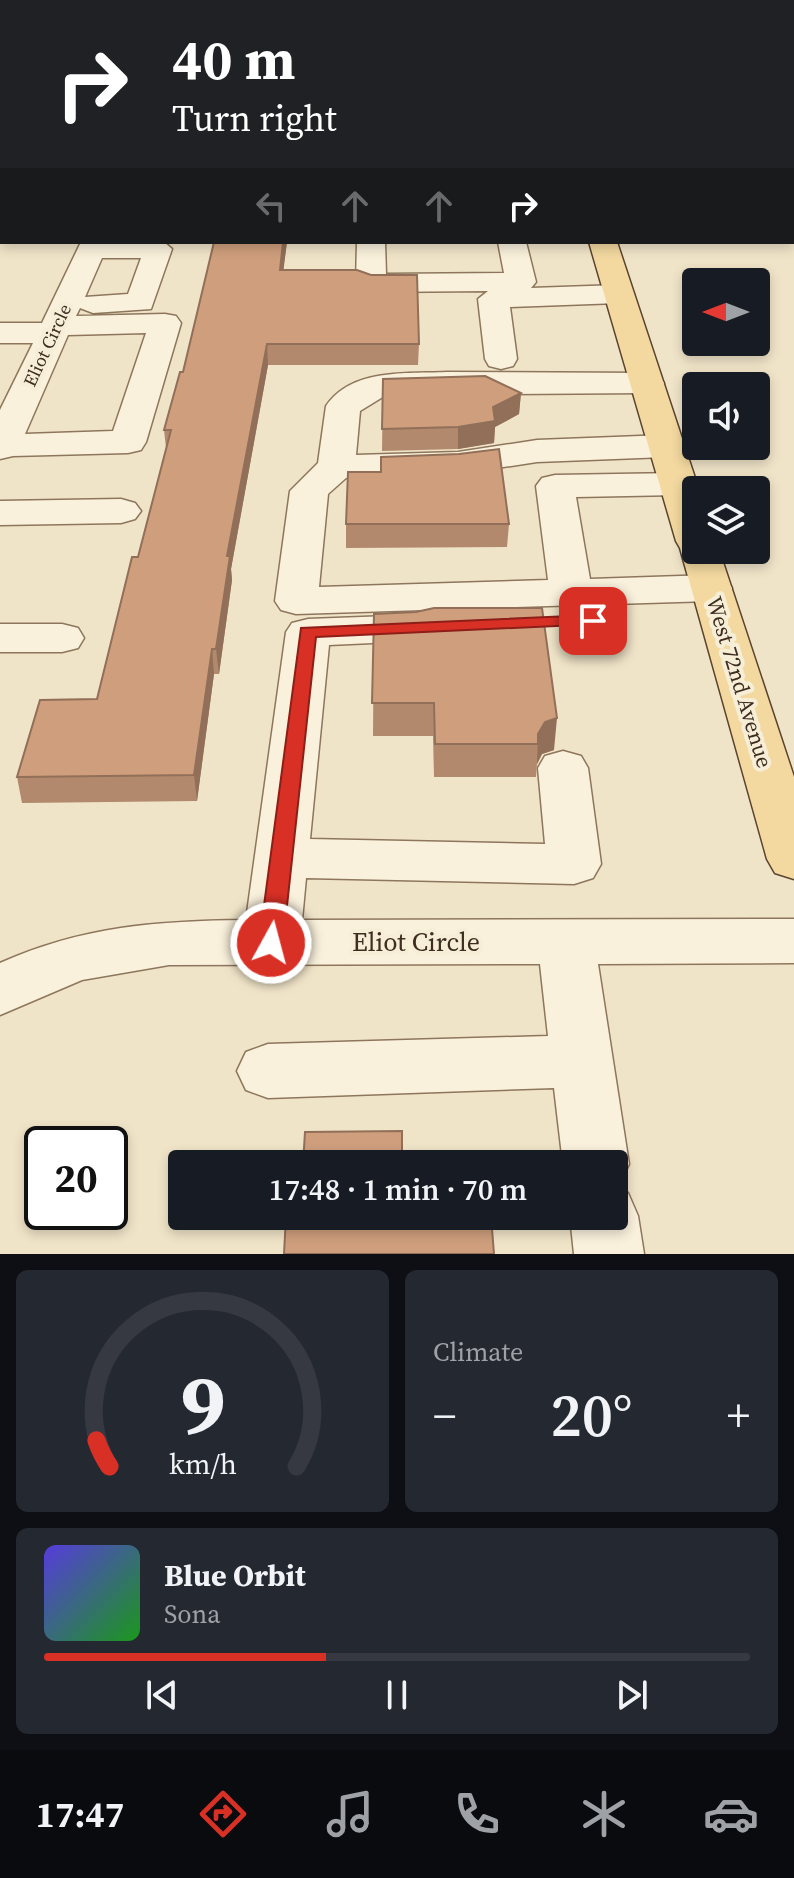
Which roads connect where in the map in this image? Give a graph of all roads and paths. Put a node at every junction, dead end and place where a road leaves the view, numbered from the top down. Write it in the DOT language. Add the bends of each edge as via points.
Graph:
graph roads {
  1 [pos="371,244"];
  2 [pos="512,244"];
  3 [pos="604,244"];
  4 [pos="93,246"];
  5 [pos="619,294"];
  6 [pos="59,321"];
  7 [pos="0,333"];
  8 [pos="647,383"];
  9 [pos="526,406"];
  10 [pos="666,446"];
  11 [pos="1,447"];
  12 [pos="336,467"];
  13 [pos="678,484"];
  14 [pos="682,497"];
  15 [pos="121,511"];
  16 [pos="0,513"];
  17 [pos="710,584"];
  18 [pos="571,592"];
  19 [pos="0,638"];
  20 [pos="62,638"];
  21 [pos="563,768"];
  22 [pos="794,856"];
  23 [pos="281,858"];
  24 [pos="566,941"];
  25 [pos="794,941"];
  26 [pos="271,943"];
  27 [pos="0,991"];
  28 [pos="582,1061"];
  29 [pos="268,1071"];
  30 [pos="594,1150"];
  31 [pos="606,1230"];
  32 [pos="609,1254"];
  1 -- 2 [label="street" via="371,283 521,282"];
  3 -- 5 [label="main road"];
  4 -- 6 [label="street, Eliot Circle"];
  4 -- 6 [label="street" via="158,249 140,303"];
  5 -- 8 [label="main road"];
  5 -- 9 [label="street" via="493,299"];
  6 -- 7 [label="street"];
  6 -- 11 [label="street, Eliot Circle"];
  6 -- 11 [label="street" via="165,323 128,442"];
  8 -- 9 [label="street"];
  8 -- 10 [label="main road"];
  9 -- 10 [label="street"];
  9 -- 12 [label="street" via="458,463"];
  9 -- 12 [label="street" via="446,382 378,385 343,406"];
  10 -- 13 [label="main road"];
  12 -- 18 [label="street" via="309,491 296,601"];
  13 -- 14 [label="main road"];
  13 -- 18 [label="street" via="555,486"];
  15 -- 16 [label="street"];
  17 -- 18 [label="street"];
  17 -- 22 [label="main road, West 72nd Avenue"];
  17 -- 23 [label="street" via="308,632"];
  19 -- 20 [label="street"];
  21 -- 23 [label="street" via="574,864"];
  23 -- 26 [label="street"];
  24 -- 25 [label="street, Eliot Circle"];
  24 -- 26 [label="street, Eliot Circle"];
  24 -- 28 [label="street"];
  26 -- 27 [label="street, Eliot Circle" via="115,947 67,959"];
  28 -- 29 [label="street"];
  28 -- 30 [label="street"];
  31 -- 32 [label="street"];
}
